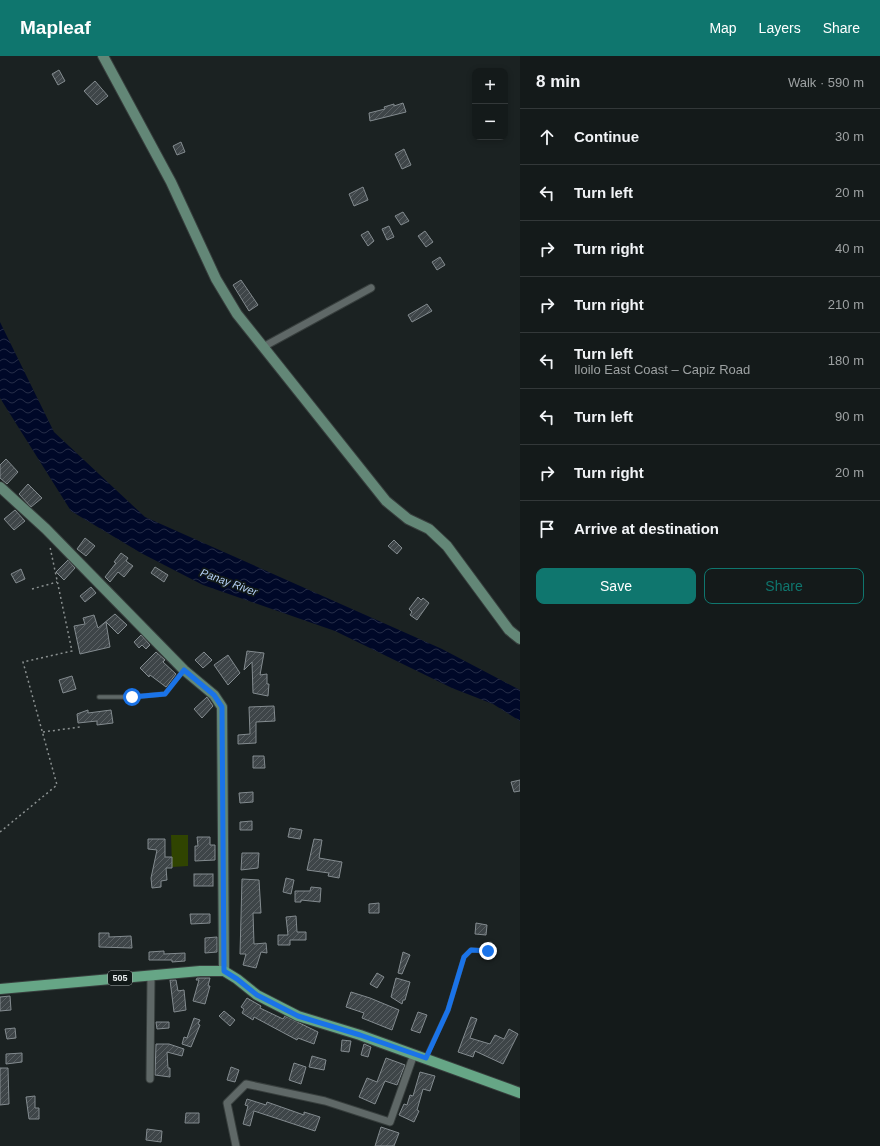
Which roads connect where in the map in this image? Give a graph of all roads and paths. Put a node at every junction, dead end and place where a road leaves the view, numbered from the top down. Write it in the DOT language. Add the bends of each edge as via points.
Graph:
graph roads {
  1 [pos="103,56"];
  2 [pos="371,288"];
  3 [pos="263,347"];
  4 [pos="0,487"];
  5 [pos="49,544"];
  6 [pos="57,582"];
  7 [pos="32,589"];
  8 [pos="520,639"];
  9 [pos="184,670"];
  10 [pos="99,697"];
  11 [pos="80,727"];
  12 [pos="43,732"];
  13 [pos="0,832"];
  14 [pos="490,944"];
  15 [pos="224,971"];
  16 [pos="150,976"];
  17 [pos="0,989"];
  18 [pos="414,1054"];
  19 [pos="426,1058"];
  20 [pos="150,1079"];
  21 [pos="520,1093"];
  22 [pos="236,1146"];
  1 -- 3 [label="street" via="172,182 216,279 237,314"];
  2 -- 3 [label="street"];
  3 -- 8 [label="street" via="386,501 408,519 429,529 447,546 509,630"];
  4 -- 9 [label="street" via="46,529"];
  5 -- 6 [label="path"];
  6 -- 7 [label="path"];
  6 -- 12 [label="path" via="72,651 23,662"];
  9 -- 10 [label="lane" via="165,694"];
  9 -- 15 [label="street" via="214,695 222,707"];
  11 -- 12 [label="path"];
  12 -- 13 [label="path" via="57,785"];
  14 -- 19 [label="lane" via="488,951 471,950 464,957 448,1010"];
  15 -- 16 [label="main road, 505"];
  15 -- 18 [label="main road" via="257,995 298,1016"];
  16 -- 17 [label="main road, 505"];
  16 -- 20 [label="street"];
  18 -- 19 [label="main road"];
  18 -- 22 [label="street" via="390,1122 325,1101 246,1084 227,1103"];
  19 -- 21 [label="main road"];
}
